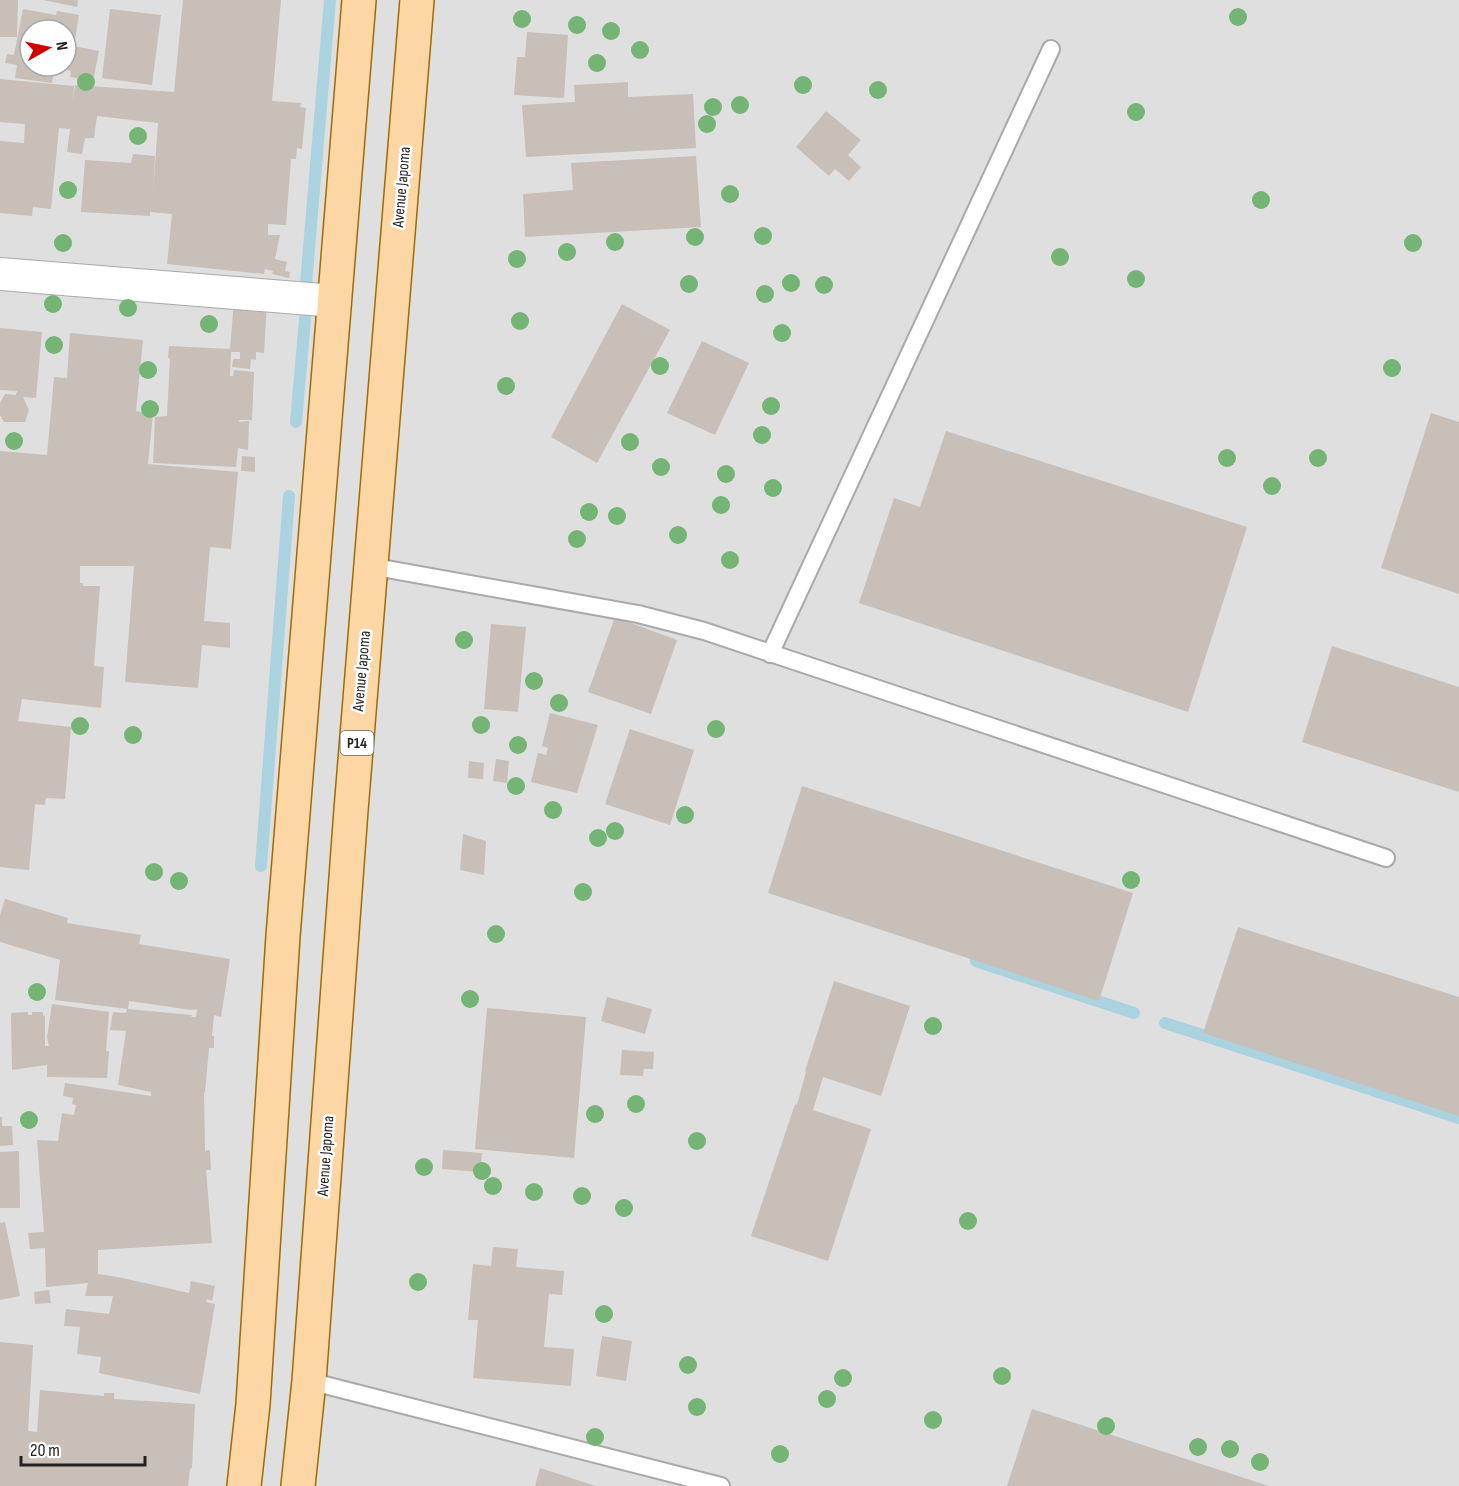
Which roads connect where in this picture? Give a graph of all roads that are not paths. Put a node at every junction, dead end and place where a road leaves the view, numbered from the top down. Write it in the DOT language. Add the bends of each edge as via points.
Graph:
graph roads {
  1 [pos="359,0"];
  2 [pos="417,0"];
  3 [pos="1051,49"];
  4 [pos="0,274"];
  5 [pos="335,301"];
  6 [pos="370,566"];
  7 [pos="770,654"];
  8 [pos="1386,858"];
  9 [pos="309,1381"];
  10 [pos="244,1486"];
  11 [pos="298,1486"];
  12 [pos="721,1486"];
  1 -- 5 [label="main road"];
  2 -- 6 [label="main road, Avenue Japoma / P14"];
  3 -- 7 [label="lane"];
  4 -- 5 [label="street"];
  5 -- 10 [label="main road" via="283,936 253,1404"];
  6 -- 7 [label="lane" via="638,614"];
  6 -- 9 [label="main road, Avenue Japoma / P14"];
  7 -- 8 [label="lane"];
  9 -- 11 [label="main road, Avenue Japoma / P14"];
  9 -- 12 [label="lane"];
}
